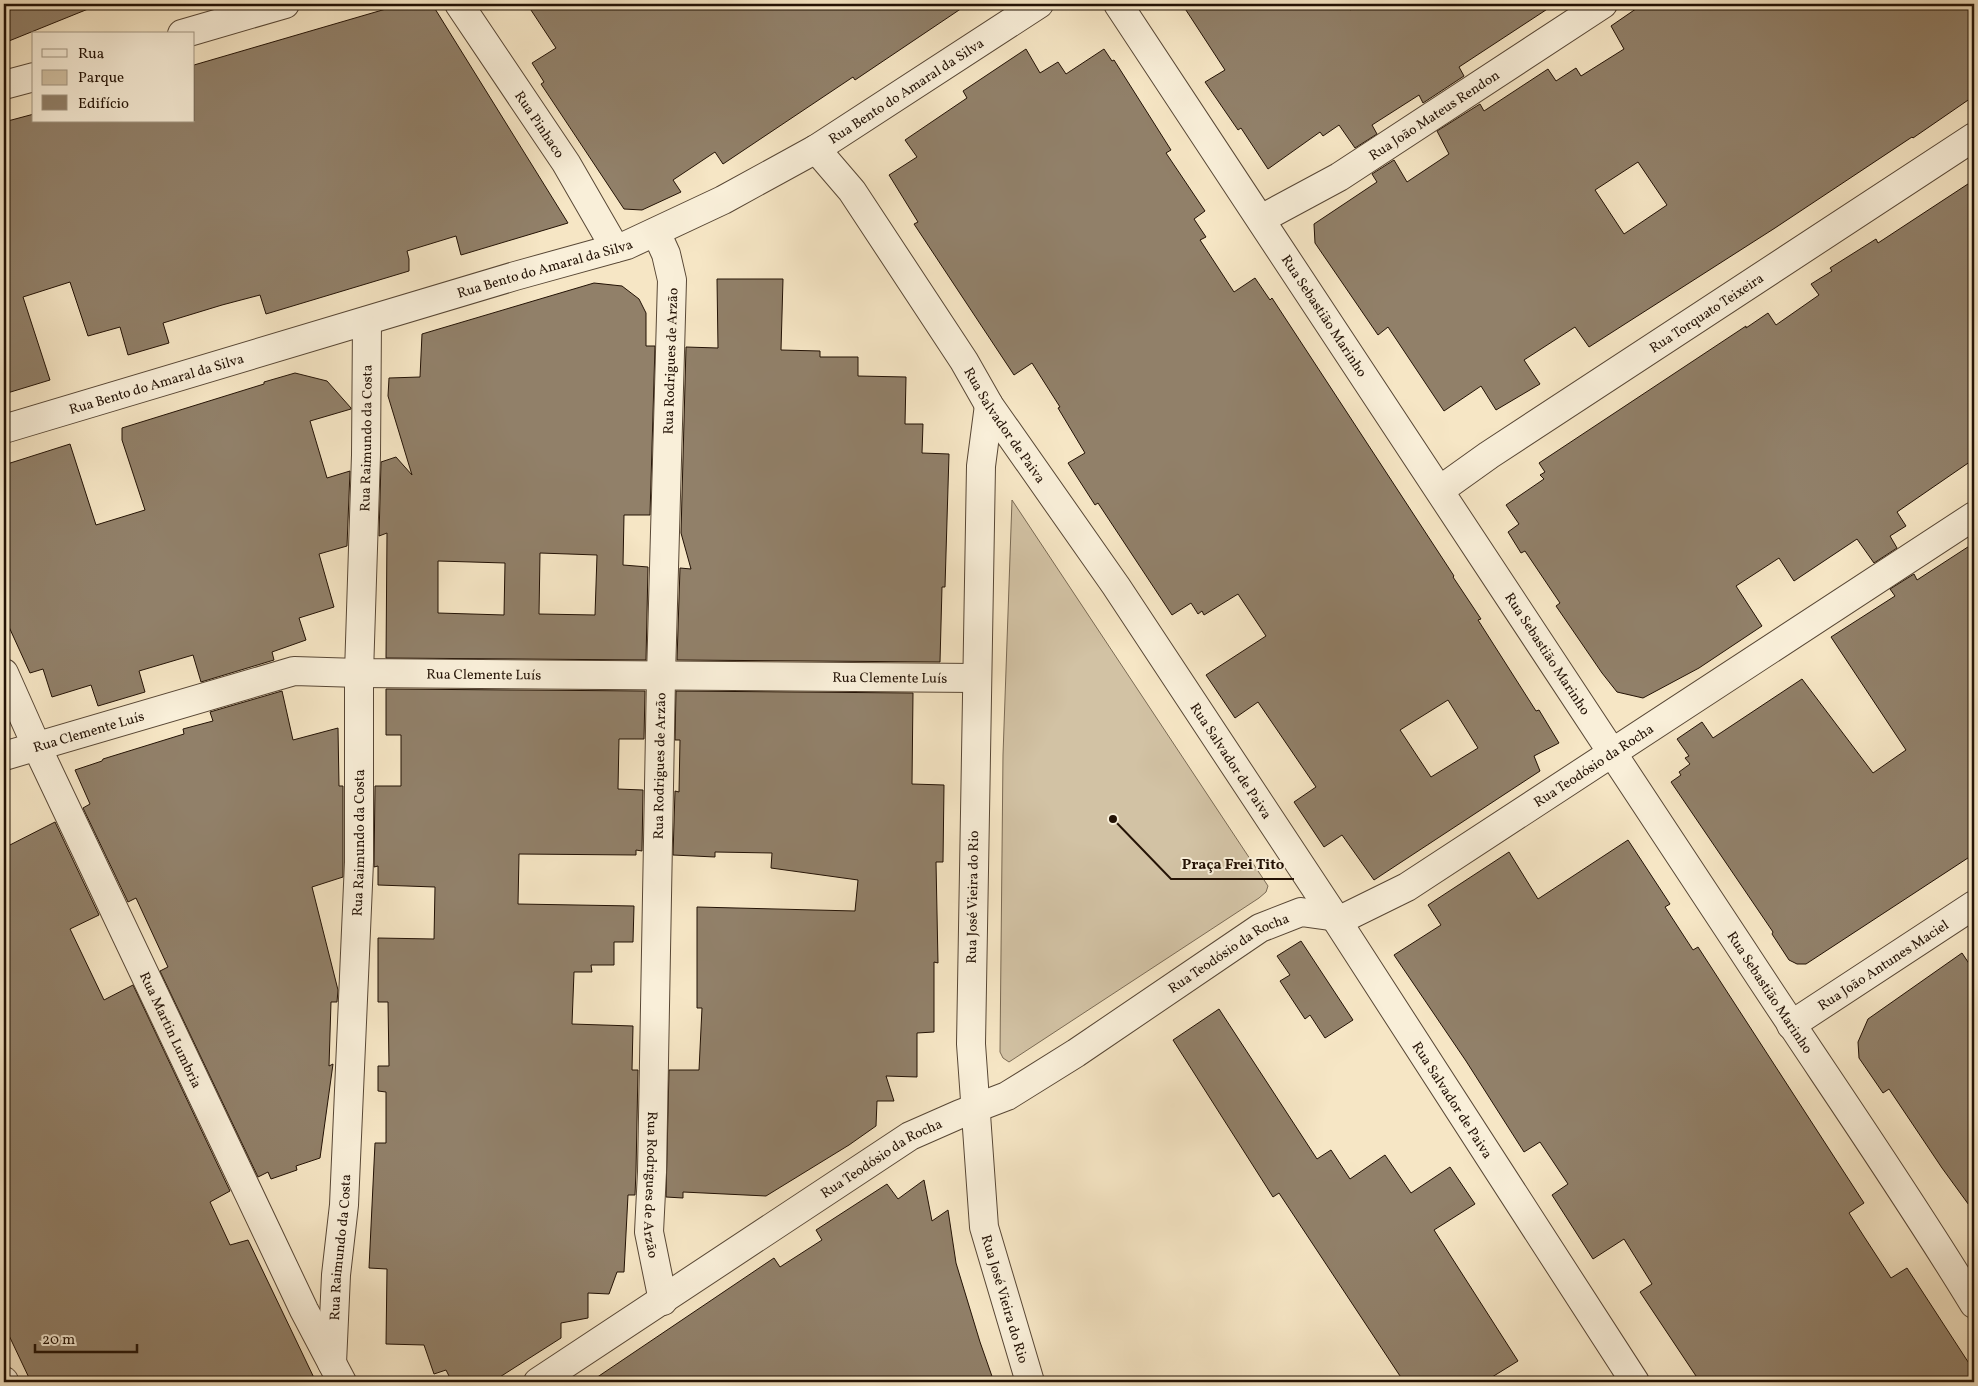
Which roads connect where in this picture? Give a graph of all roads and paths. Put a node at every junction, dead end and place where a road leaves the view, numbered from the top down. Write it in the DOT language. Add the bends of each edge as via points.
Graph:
graph roads {
  1 [pos="285,4"];
  2 [pos="459,4"];
  3 [pos="1039,4"];
  4 [pos="1118,4"];
  5 [pos="1603,4"];
  6 [pos="189,32"];
  7 [pos="32,77"];
  8 [pos="4,85"];
  9 [pos="1974,137"];
  10 [pos="816,149"];
  11 [pos="1261,219"];
  12 [pos="656,232"];
  13 [pos="615,248"];
  14 [pos="366,321"];
  15 [pos="989,405"];
  16 [pos="4,429"];
  17 [pos="1440,490"];
  18 [pos="1974,516"];
  19 [pos="4,673"];
  20 [pos="359,673"];
  21 [pos="660,676"];
  22 [pos="976,678"];
  23 [pos="36,745"];
  24 [pos="1613,752"];
  25 [pos="4,756"];
  26 [pos="1974,905"];
  27 [pos="1334,916"];
  28 [pos="1791,1025"];
  29 [pos="976,1108"];
  30 [pos="663,1301"];
  31 [pos="1974,1304"];
  32 [pos="337,1373"];
  33 [pos="538,1382"];
  34 [pos="1030,1382"];
  35 [pos="1635,1382"];
  1 -- 6 [label="street"];
  2 -- 13 [label="street, Rua Pinhaco" via="566,163"];
  3 -- 10 [label="street, Rua Bento do Amaral da Silva"];
  4 -- 11 [label="street, Rua Sebastião Marinho"];
  5 -- 11 [label="street, Rua João Mateus Rendon" via="1339,177"];
  7 -- 8 [label="street"];
  9 -- 17 [label="street, Rua Torquato Teixeira"];
  10 -- 12 [label="street, Rua Bento do Amaral da Silva"];
  10 -- 15 [label="street, Rua Salvador de Paiva" via="852,191 964,361"];
  11 -- 17 [label="street, Rua Sebastião Marinho"];
  12 -- 13 [label="street, Rua Bento do Amaral da Silva"];
  12 -- 21 [label="street, Rua Rodrigues de Arzão" via="666,254 672,280"];
  13 -- 14 [label="street, Rua Bento do Amaral da Silva"];
  14 -- 16 [label="street, Rua Bento do Amaral da Silva"];
  14 -- 20 [label="street, Rua Raimundo da Costa" via="366,455"];
  15 -- 22 [label="street, Rua José Vieira do Rio" via="981,466"];
  15 -- 27 [label="street, Rua Salvador de Paiva" via="1116,586"];
  17 -- 24 [label="street, Rua Sebastião Marinho"];
  18 -- 24 [label="street, Rua Teodósio da Rocha"];
  19 -- 23 [label="street, Rua Martin Lumbria"];
  20 -- 21 [label="street, Rua Clemente Luís"];
  20 -- 23 [label="street, Rua Clemente Luís" via="294,671"];
  20 -- 32 [label="street, Rua Raimundo da Costa" via="358,872 344,1205 336,1275"];
  21 -- 22 [label="street, Rua Clemente Luís"];
  21 -- 30 [label="street, Rua Rodrigues de Arzão" via="649,1232"];
  22 -- 29 [label="street, Rua José Vieira do Rio" via="971,1035"];
  23 -- 25 [label="street, Rua Clemente Luís"];
  23 -- 32 [label="street, Rua Martin Lumbria" via="304,1310"];
  24 -- 27 [label="street, Rua Teodósio da Rocha" via="1407,887 1344,918"];
  24 -- 28 [label="street, Rua Sebastião Marinho"];
  26 -- 28 [label="street, Rua João Antunes Maciel"];
  27 -- 29 [label="street, Rua Teodósio da Rocha" via="1301,912 1260,928 1007,1096"];
  27 -- 35 [label="street, Rua Salvador de Paiva"];
  28 -- 31 [label="street, Rua Sebastião Marinho" via="1928,1228"];
  29 -- 30 [label="street, Rua Teodósio da Rocha" via="910,1136"];
  29 -- 34 [label="street, Rua José Vieira do Rio" via="984,1227"];
  30 -- 33 [label="street, Rua Teodósio da Rocha"];
}
